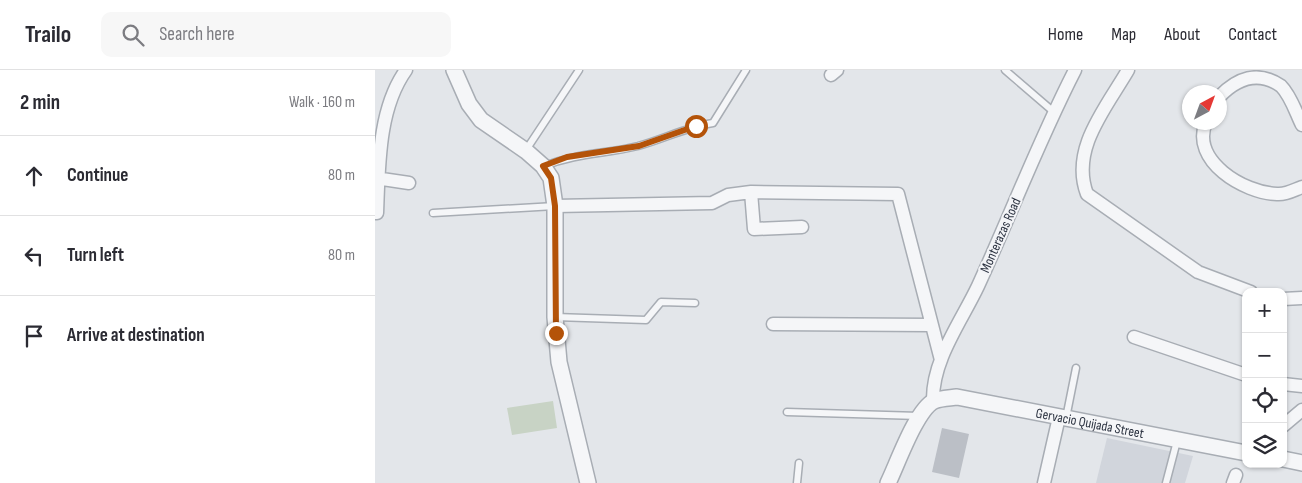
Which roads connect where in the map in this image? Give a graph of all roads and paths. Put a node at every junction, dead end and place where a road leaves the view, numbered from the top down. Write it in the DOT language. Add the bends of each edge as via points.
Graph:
graph roads {
  1 [pos="406,70"];
  2 [pos="454,70"];
  3 [pos="579,70"];
  4 [pos="746,70"];
  5 [pos="1005,70"];
  6 [pos="1075,70"];
  7 [pos="1128,70"];
  8 [pos="1227,89"];
  9 [pos="1055,113"];
  10 [pos="380,118"];
  11 [pos="1302,125"];
  12 [pos="1205,130"];
  13 [pos="526,151"];
  14 [pos="543,166"];
  15 [pos="377,178"];
  16 [pos="409,184"];
  17 [pos="1302,187"];
  18 [pos="751,192"];
  19 [pos="555,206"];
  20 [pos="375,213"];
  21 [pos="433,213"];
  22 [pos="802,227"];
  23 [pos="1242,289"];
  24 [pos="1302,298"];
  25 [pos="1287,300"];
  26 [pos="695,303"];
  27 [pos="555,317"];
  28 [pos="773,324"];
  29 [pos="931,325"];
  30 [pos="1134,337"];
  31 [pos="941,360"];
  32 [pos="1076,368"];
  33 [pos="1242,374"];
  34 [pos="1287,384"];
  35 [pos="1302,386"];
  36 [pos="933,401"];
  37 [pos="1302,410"];
  38 [pos="787,412"];
  39 [pos="921,416"];
  40 [pos="1063,417"];
  41 [pos="1287,423"];
  42 [pos="1177,440"];
  43 [pos="1242,452"];
  44 [pos="1287,460"];
  45 [pos="799,463"];
  46 [pos="1302,463"];
  47 [pos="588,483"];
  48 [pos="797,483"];
  49 [pos="888,483"];
  50 [pos="1044,483"];
  51 [pos="1166,483"];
  1 -- 10 [label="street"];
  2 -- 13 [label="street" via="469,104 481,120"];
  3 -- 13 [label="lane"];
  4 -- 14 [label="lane" via="713,123 678,131 639,146 567,157"];
  5 -- 9 [label="lane"];
  6 -- 9 [label="street, Monterazas Road"];
  7 -- 23 [label="street" via="1084,147 1082,180 1087,194 1198,272"];
  8 -- 11 [label="street" via="1249,75 1266,77 1281,86"];
  9 -- 31 [label="street, Monterazas Road"];
  10 -- 15 [label="street"];
  12 -- 17 [label="street" via="1203,139 1208,156 1227,175 1252,188 1277,194"];
  13 -- 14 [label="street"];
  14 -- 19 [label="street" via="551,178"];
  15 -- 16 [label="street"];
  15 -- 20 [label="street"];
  18 -- 19 [label="street" via="712,203"];
  18 -- 22 [label="street" via="754,229"];
  18 -- 29 [label="street" via="898,194"];
  19 -- 21 [label="lane"];
  19 -- 27 [label="street"];
  24 -- 25 [label="street"];
  26 -- 27 [label="lane" via="661,302 646,320"];
  27 -- 47 [label="street" via="559,362"];
  28 -- 29 [label="street"];
  29 -- 31 [label="street"];
  30 -- 33 [label="street"];
  31 -- 36 [label="street, Monterazas Road" via="933,385"];
  32 -- 40 [label="lane"];
  34 -- 35 [label="street"];
  36 -- 39 [label="street"];
  36 -- 40 [label="street, Gervacio Quijada Street" via="957,397"];
  37 -- 41 [label="street"];
  38 -- 39 [label="lane"];
  39 -- 49 [label="street"];
  40 -- 42 [label="street, Gervacio Quijada Street"];
  40 -- 50 [label="street"];
  42 -- 43 [label="street, Gervacio Quijada Street"];
  42 -- 51 [label="lane"];
  44 -- 46 [label="street"];
  45 -- 48 [label="lane"];
}
